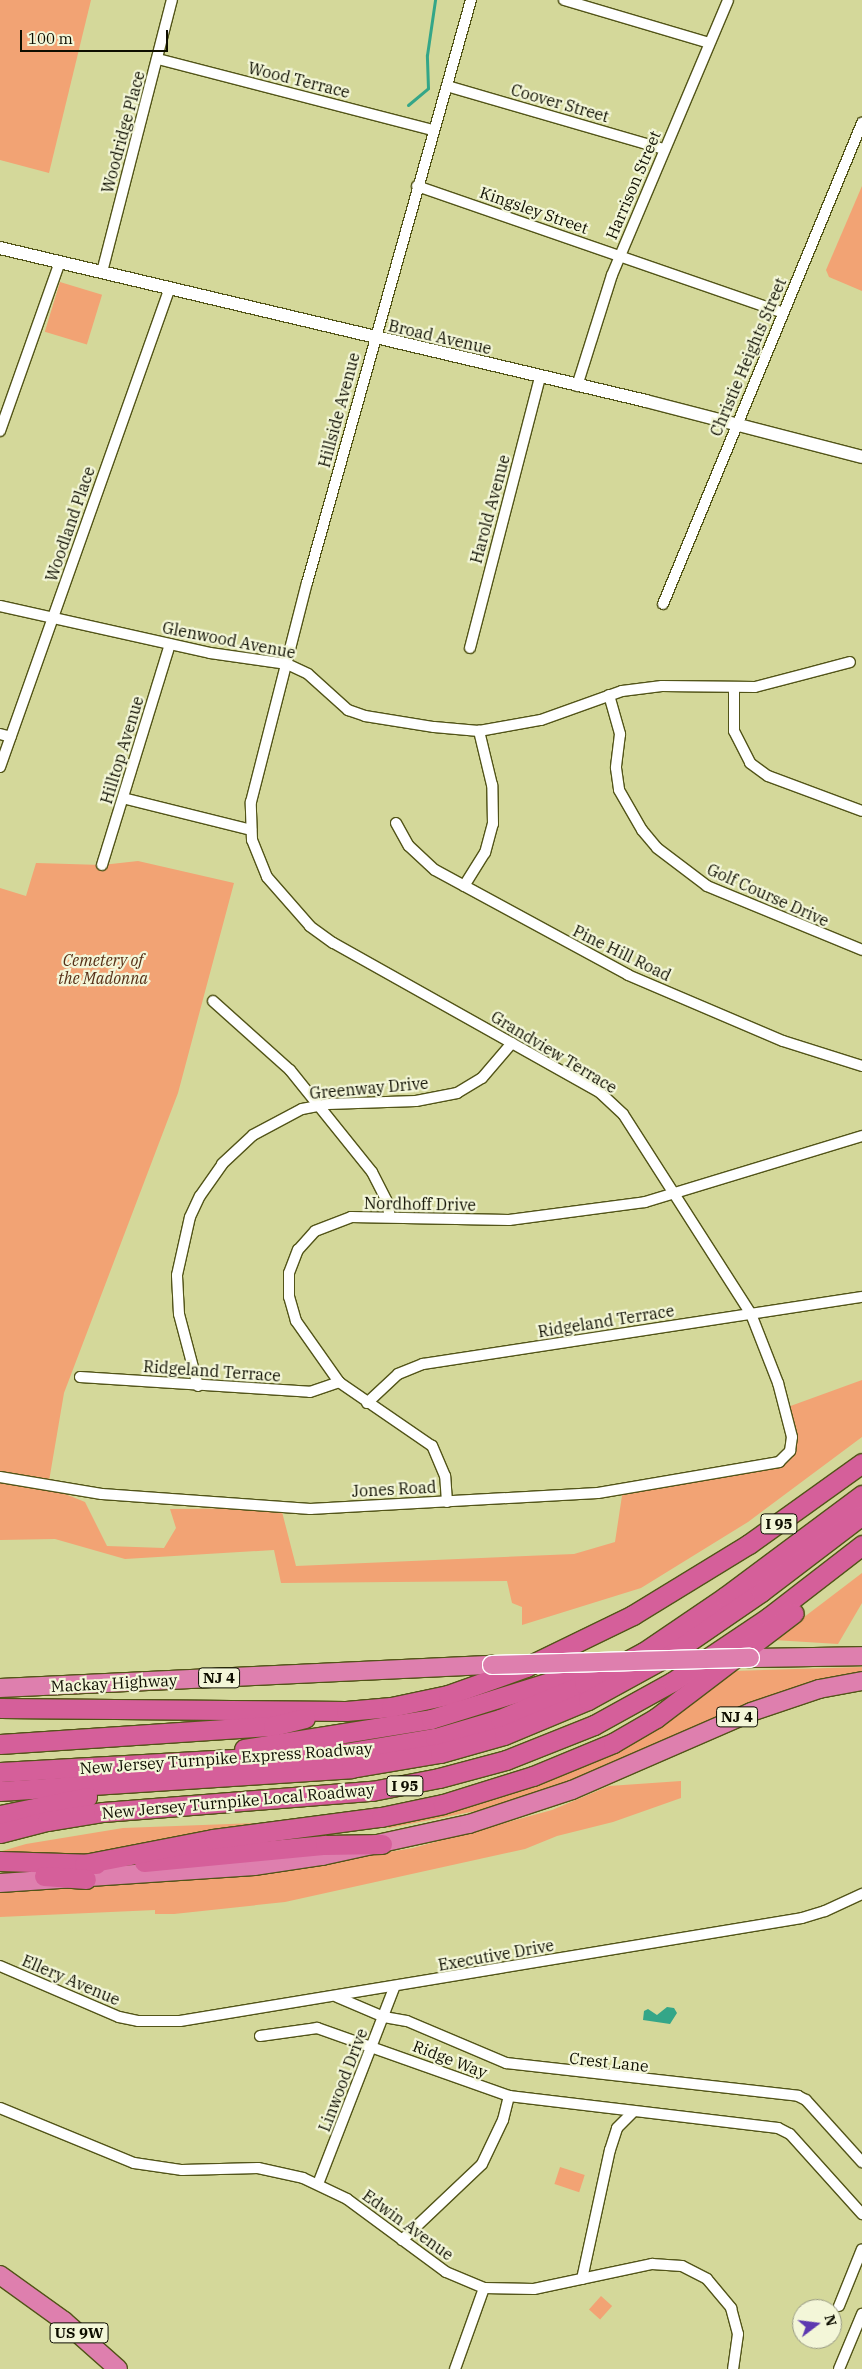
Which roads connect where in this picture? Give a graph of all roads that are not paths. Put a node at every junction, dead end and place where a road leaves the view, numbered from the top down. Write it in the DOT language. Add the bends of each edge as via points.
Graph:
graph roads {
  1 [pos="172,0"];
  2 [pos="471,0"];
  3 [pos="564,0"];
  4 [pos="728,0"];
  5 [pos="599,5"];
  6 [pos="709,43"];
  7 [pos="158,59"];
  8 [pos="447,86"];
  9 [pos="862,123"];
  10 [pos="433,130"];
  11 [pos="859,139"];
  12 [pos="664,149"];
  13 [pos="417,186"];
  14 [pos="3,251"];
  15 [pos="620,255"];
  16 [pos="60,262"];
  17 [pos="102,272"];
  18 [pos="169,290"];
  19 [pos="783,313"];
  20 [pos="374,338"];
  21 [pos="540,378"];
  22 [pos="577,386"];
  23 [pos="735,424"];
  24 [pos="0,431"];
  25 [pos="862,457"];
  26 [pos="663,604"];
  27 [pos="0,606"];
  28 [pos="53,618"];
  29 [pos="170,644"];
  30 [pos="470,648"];
  31 [pos="850,662"];
  32 [pos="287,664"];
  33 [pos="734,688"];
  34 [pos="608,695"];
  35 [pos="479,731"];
  36 [pos="0,734"];
  37 [pos="11,736"];
  38 [pos="0,768"];
  39 [pos="123,798"];
  40 [pos="862,811"];
  41 [pos="396,823"];
  42 [pos="251,830"];
  43 [pos="102,865"];
  44 [pos="464,886"];
  45 [pos="862,950"];
  46 [pos="213,1001"];
  47 [pos="512,1043"];
  48 [pos="862,1066"];
  49 [pos="319,1105"];
  50 [pos="862,1136"];
  51 [pos="675,1195"];
  52 [pos="390,1217"];
  53 [pos="862,1297"];
  54 [pos="751,1314"];
  55 [pos="80,1377"];
  56 [pos="339,1382"];
  57 [pos="198,1386"];
  58 [pos="367,1403"];
  59 [pos="786,1457"];
  60 [pos="862,1463"];
  61 [pos="0,1477"];
  62 [pos="862,1495"];
  63 [pos="447,1502"];
  64 [pos="862,1515"];
  65 [pos="862,1545"];
  66 [pos="842,1561"];
  67 [pos="862,1656"];
  68 [pos="618,1662"];
  69 [pos="862,1681"];
  70 [pos="0,1688"];
  71 [pos="0,1708"];
  72 [pos="127,1709"];
  73 [pos="333,1712"];
  74 [pos="0,1716"];
  75 [pos="0,1744"];
  76 [pos="154,1764"];
  77 [pos="0,1772"];
  78 [pos="187,1780"];
  79 [pos="0,1791"];
  80 [pos="0,1815"];
  81 [pos="31,1824"];
  82 [pos="0,1833"];
  83 [pos="0,1840"];
  84 [pos="382,1844"];
  85 [pos="0,1861"];
  86 [pos="85,1871"];
  87 [pos="0,1873"];
  88 [pos="0,1883"];
  89 [pos="862,1894"];
  90 [pos="0,1966"];
  91 [pos="394,1988"];
  92 [pos="337,1997"];
  93 [pos="384,2017"];
  94 [pos="130,2019"];
  95 [pos="260,2036"];
  96 [pos="373,2045"];
  97 [pos="509,2096"];
  98 [pos="0,2108"];
  99 [pos="633,2112"];
  100 [pos="862,2162"];
  101 [pos="318,2184"];
  102 [pos="862,2214"];
  103 [pos="402,2240"];
  104 [pos="862,2249"];
  105 [pos="0,2275"];
  106 [pos="582,2279"];
  107 [pos="484,2288"];
  108 [pos="842,2299"];
  109 [pos="862,2314"];
  110 [pos="118,2369"];
  111 [pos="455,2369"];
  112 [pos="734,2369"];
  113 [pos="838,2369"];
  1 -- 7 [label="street, Woodridge Place"];
  2 -- 8 [label="street, Hillside Avenue"];
  3 -- 5 [label="street"];
  4 -- 6 [label="street, Harrison Street"];
  5 -- 6 [label="street"];
  6 -- 12 [label="street, Harrison Street"];
  7 -- 10 [label="street, Wood Terrace"];
  7 -- 17 [label="street, Woodridge Place"];
  8 -- 10 [label="street, Hillside Avenue"];
  8 -- 12 [label="street, Coover Street"];
  9 -- 11 [label="street, Christie Heights Street"];
  10 -- 13 [label="street, Hillside Avenue"];
  11 -- 19 [label="street, Christie Heights Street"];
  12 -- 15 [label="street, Harrison Street"];
  13 -- 15 [label="street, Kingsley Street"];
  13 -- 20 [label="street, Hillside Avenue"];
  14 -- 16 [label="street, Broad Avenue"];
  15 -- 19 [label="street, Kingsley Street"];
  15 -- 22 [label="street, Harrison Street"];
  16 -- 17 [label="street, Broad Avenue"];
  16 -- 24 [label="street"];
  17 -- 18 [label="street, Broad Avenue"];
  18 -- 20 [label="street, Broad Avenue"];
  18 -- 28 [label="street, Woodland Place"];
  19 -- 23 [label="street, Christie Heights Street"];
  20 -- 21 [label="street, Broad Avenue"];
  20 -- 32 [label="street, Hillside Avenue"];
  21 -- 22 [label="street, Broad Avenue"];
  21 -- 30 [label="street, Harold Avenue"];
  22 -- 23 [label="street, Broad Avenue"];
  23 -- 25 [label="street, Broad Avenue"];
  23 -- 26 [label="street, Christie Heights Street"];
  27 -- 28 [label="street, Glenwood Avenue"];
  28 -- 29 [label="street, Glenwood Avenue"];
  28 -- 37 [label="street, Woodland Place"];
  29 -- 32 [label="street, Glenwood Avenue"];
  29 -- 39 [label="street, Hilltop Avenue"];
  31 -- 33 [label="street, Glenwood Avenue" via="776,684"];
  32 -- 35 [label="street, Glenwood Avenue" via="308,674 348,710 365,716 434,728"];
  32 -- 42 [label="street, Hillside Avenue" via="251,802"];
  33 -- 34 [label="street, Glenwood Avenue" via="662,686"];
  33 -- 40 [label="street" via="734,731 750,763 768,776"];
  34 -- 35 [label="street, Glenwood Avenue" via="541,720"];
  34 -- 45 [label="street, Golf Course Drive" via="620,734 616,768 619,790 637,823 657,848 707,886"];
  35 -- 44 [label="street" via="492,785 493,824 485,852"];
  36 -- 37 [label="street"];
  37 -- 38 [label="street, Woodland Place"];
  39 -- 42 [label="street"];
  39 -- 43 [label="street, Hilltop Avenue"];
  41 -- 44 [label="street, Pine Hill Road" via="421,858"];
  42 -- 47 [label="street, Grandview Terrace" via="253,846 267,877 310,926 333,943"];
  44 -- 48 [label="street, Pine Hill Road" via="628,975 783,1041"];
  46 -- 49 [label="street" via="278,1057"];
  47 -- 49 [label="street, Greenway Drive" via="482,1078 457,1092 416,1102"];
  47 -- 51 [label="street, Grandview Terrace" via="612,1102"];
  49 -- 52 [label="street" via="372,1172 387,1202"];
  49 -- 57 [label="street, Greenway Drive" via="282,1118 236,1150 210,1180 190,1217 179,1255 177,1295 182,1334"];
  50 -- 51 [label="street, Nordhoff Drive"];
  51 -- 52 [label="street, Nordhoff Drive" via="509,1220"];
  51 -- 54 [label="street, Grandview Terrace"];
  52 -- 56 [label="street, Nordhoff Drive" via="351,1217 327,1224 306,1239 293,1261 288,1284 291,1308 300,1327"];
  53 -- 54 [label="street, Ridgeland Terrace"];
  54 -- 58 [label="street, Ridgeland Terrace" via="423,1364 398,1374"];
  54 -- 59 [label="street, Grandview Terrace" via="778,1383 788,1420 792,1444"];
  55 -- 57 [label="street, Ridgeland Terrace"];
  56 -- 57 [label="street, Ridgeland Terrace" via="310,1392"];
  56 -- 58 [label="street, Nordhoff Drive"];
  58 -- 63 [label="street, Nordhoff Drive" via="432,1446 445,1476"];
  59 -- 63 [label="street, Jones Road" via="772,1463 598,1494"];
  60 -- 73 [label="highway, I 95" via="712,1568 568,1649 505,1676 448,1695 391,1707"];
  61 -- 63 [label="street, Jones Road" via="102,1494 272,1507"];
  62 -- 76 [label="highway, New Jersey Turnpike Express Roadway / I 95" via="725,1598 644,1652 584,1684 522,1711 457,1732 382,1748 294,1757"];
  64 -- 78 [label="highway, New Jersey Turnpike Express Roadway / I 95" via="687,1644 608,1690 526,1727 440,1753 372,1765"];
  65 -- 66 [label="highway, New Jersey Turnpike Local Roadway / I 95"];
  66 -- 81 [label="highway, New Jersey Turnpike Local Roadway / I 95" via="746,1633 653,1694 569,1736 499,1762 372,1791 125,1810"];
  66 -- 86 [label="highway" via="799,1609 690,1695 636,1731 562,1766 476,1796 413,1811 213,1839"];
  67 -- 68 [label="highway, NJ 4, bridge"];
  68 -- 70 [label="highway, Mackay Highway / NJ 4, bridge" via="438,1667"];
  68 -- 76 [label="highway" via="452,1714 365,1732 191,1755"];
  69 -- 84 [label="highway, NJ 4" via="819,1689 734,1718 606,1776 521,1809"];
  71 -- 72 [label="highway, I 95"];
  72 -- 73 [label="highway, I 95"];
  72 -- 74 [label="highway" via="88,1716"];
  73 -- 75 [label="highway" via="273,1726"];
  76 -- 77 [label="highway, New Jersey Turnpike Express Roadway / I 95"];
  78 -- 79 [label="highway, New Jersey Turnpike Express Roadway / I 95"];
  78 -- 80 [label="highway" via="66,1800"];
  81 -- 82 [label="highway, New Jersey Turnpike Local Roadway / I 95"];
  81 -- 83 [label="highway"];
  84 -- 86 [label="highway" via="325,1845"];
  85 -- 86 [label="highway"];
  86 -- 87 [label="highway"];
  86 -- 88 [label="highway"];
  89 -- 91 [label="street, Executive Drive" via="802,1918"];
  90 -- 94 [label="street, Ellery Avenue"];
  91 -- 92 [label="street, Executive Drive"];
  91 -- 93 [label="street, Linwood Drive"];
  92 -- 93 [label="street, Crest Lane"];
  92 -- 94 [label="street, Executive Drive" via="180,2021"];
  93 -- 96 [label="street, Linwood Drive"];
  93 -- 100 [label="street, Crest Lane" via="407,2021 520,2066 798,2096 806,2100"];
  95 -- 96 [label="street, Ridge Way" via="317,2028"];
  96 -- 97 [label="street, Ridge Way"];
  96 -- 101 [label="street, Linwood Drive"];
  97 -- 99 [label="street, Ridge Way"];
  97 -- 103 [label="street" via="503,2120 482,2164"];
  98 -- 101 [label="street, Edwin Avenue" via="134,2163 182,2170 258,2168"];
  99 -- 102 [label="street, Ridge Way" via="778,2128 790,2134"];
  99 -- 106 [label="street" via="617,2128 610,2150"];
  101 -- 103 [label="street, Edwin Avenue" via="347,2199"];
  103 -- 107 [label="street, Edwin Avenue" via="446,2272"];
  104 -- 108 [label="street"];
  105 -- 110 [label="highway, US 9W" via="52,2311"];
  106 -- 107 [label="street, Edwin Avenue" via="517,2291"];
  106 -- 112 [label="street, Edwin Avenue" via="652,2264 667,2264 696,2272 716,2287 731,2308 738,2334"];
  107 -- 111 [label="street"];
  109 -- 113 [label="street"];
}
